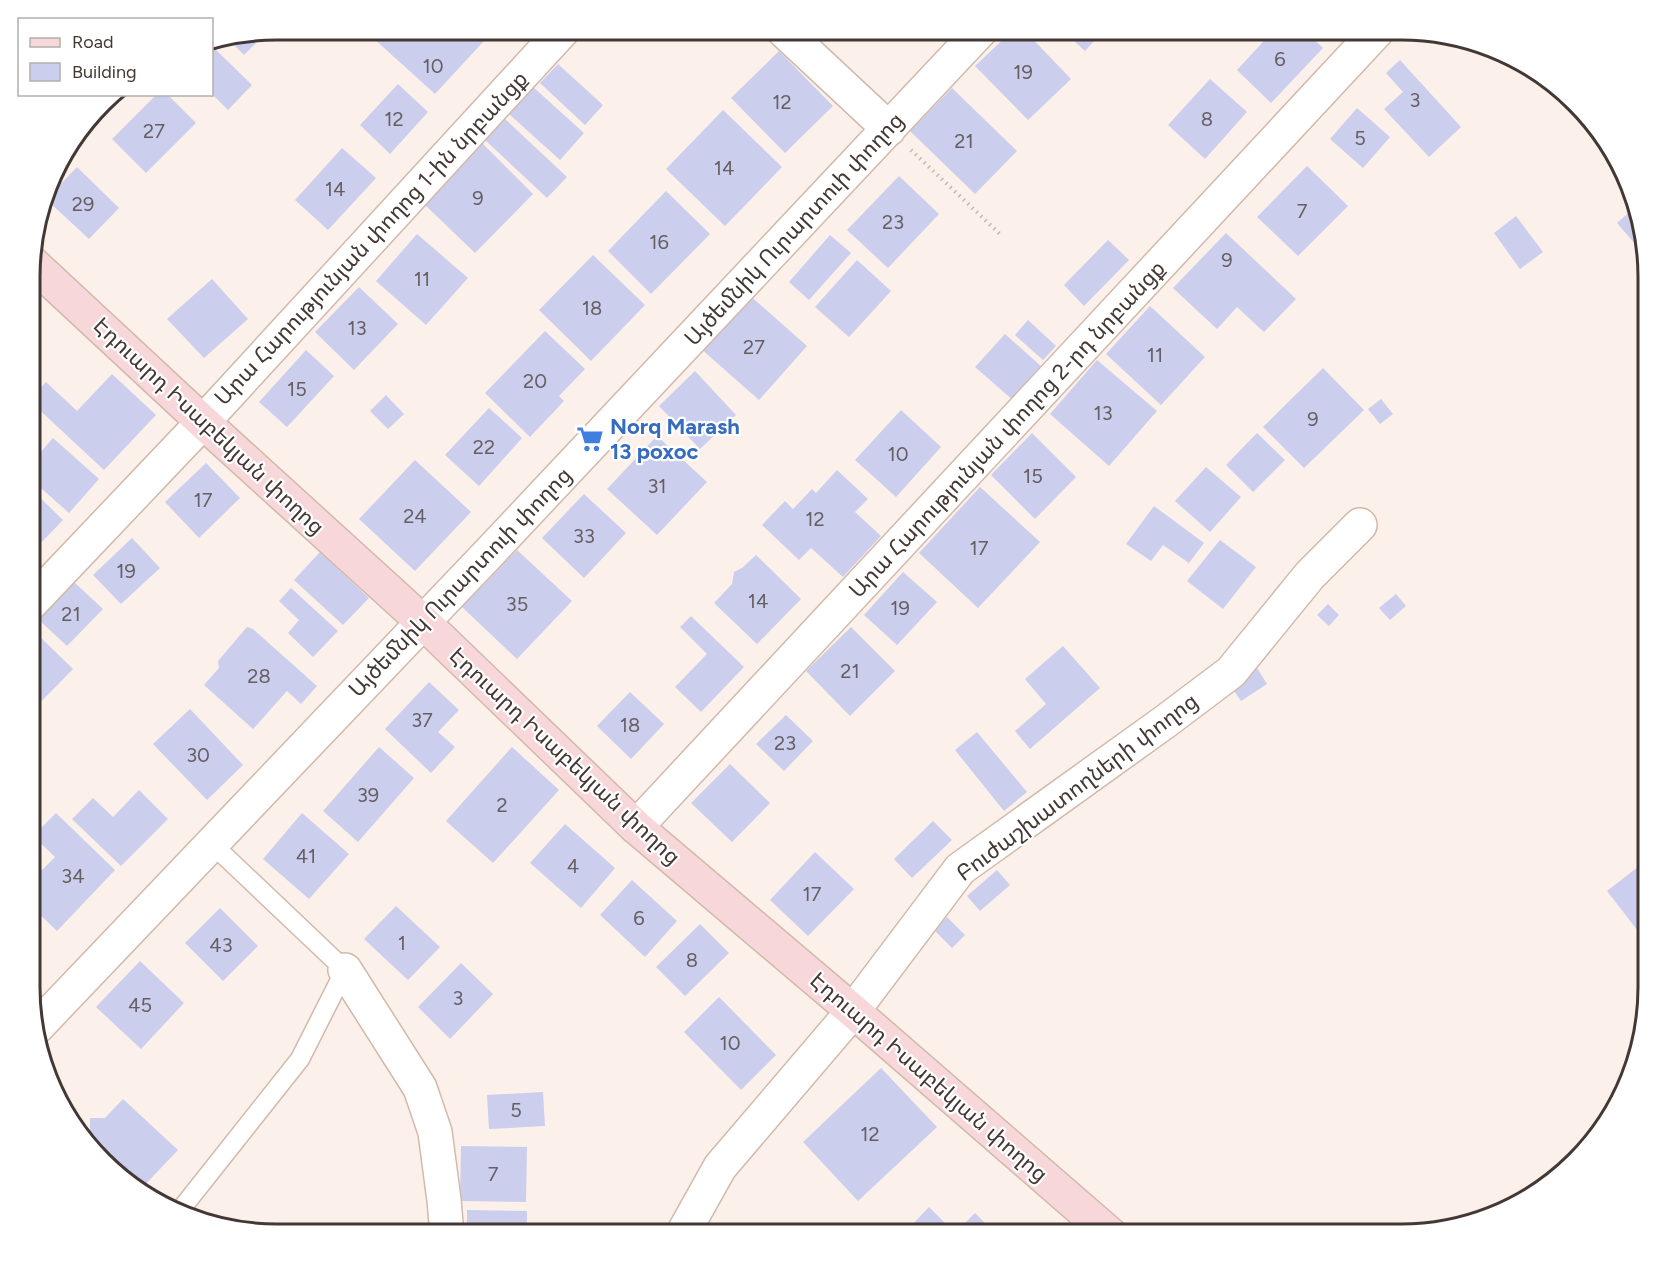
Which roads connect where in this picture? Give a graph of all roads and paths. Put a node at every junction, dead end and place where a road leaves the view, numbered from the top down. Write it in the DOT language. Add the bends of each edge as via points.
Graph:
graph roads {
  1 [pos="554,40"];
  2 [pos="794,40"];
  3 [pos="972,40"];
  4 [pos="1369,40"];
  5 [pos="889,129"];
  6 [pos="1001,235"];
  7 [pos="40,271"];
  8 [pos="202,422"];
  9 [pos="1360,525"];
  10 [pos="40,593"];
  11 [pos="423,622"];
  12 [pos="636,827"];
  13 [pos="211,843"];
  14 [pos="345,970"];
  15 [pos="854,1011"];
  16 [pos="43,1020"];
  17 [pos="184,1205"];
  18 [pos="446,1224"];
  19 [pos="688,1224"];
  20 [pos="1098,1224"];
  1 -- 8 [label="street, Արա Հարությունյան փողոց 1-ին նրբանցք"];
  2 -- 5 [label="street"];
  3 -- 5 [label="street, Այծեմնիկ Ուրարտուի փողոց"];
  4 -- 12 [label="street, Արա Հարությունյան փողոց 2-րդ նրբանցք"];
  5 -- 6 [label="path"];
  5 -- 11 [label="street, Այծեմնիկ Ուրարտուի փողոց"];
  7 -- 8 [label="main road, Էդուարդ Իսաբեկյան փողոց"];
  8 -- 10 [label="street, Արա Հարությունյան փողոց 1-ին նրբանցք"];
  8 -- 11 [label="main road, Էդուարդ Իսաբեկյան փողոց"];
  9 -- 15 [label="street, Բուժաշխատողների փողոց" via="1310,574 1231,672 960,868"];
  11 -- 12 [label="main road, Էդուարդ Իսաբեկյան փողոց"];
  11 -- 13 [label="street, Այծեմնիկ Ուրարտուի փողոց"];
  12 -- 15 [label="main road, Էդուարդ Իսաբեկյան փողոց"];
  13 -- 14 [label="lane"];
  13 -- 16 [label="street, Այծեմնիկ Ուրարտուի փողոց"];
  14 -- 17 [label="lane" via="300,1059"];
  14 -- 18 [label="street" via="420,1088 435,1132"];
  15 -- 19 [label="street, Բուժաշխատողների փողոց" via="720,1167"];
  15 -- 20 [label="main road, Էդուարդ Իսաբեկյան փողոց"];
}
